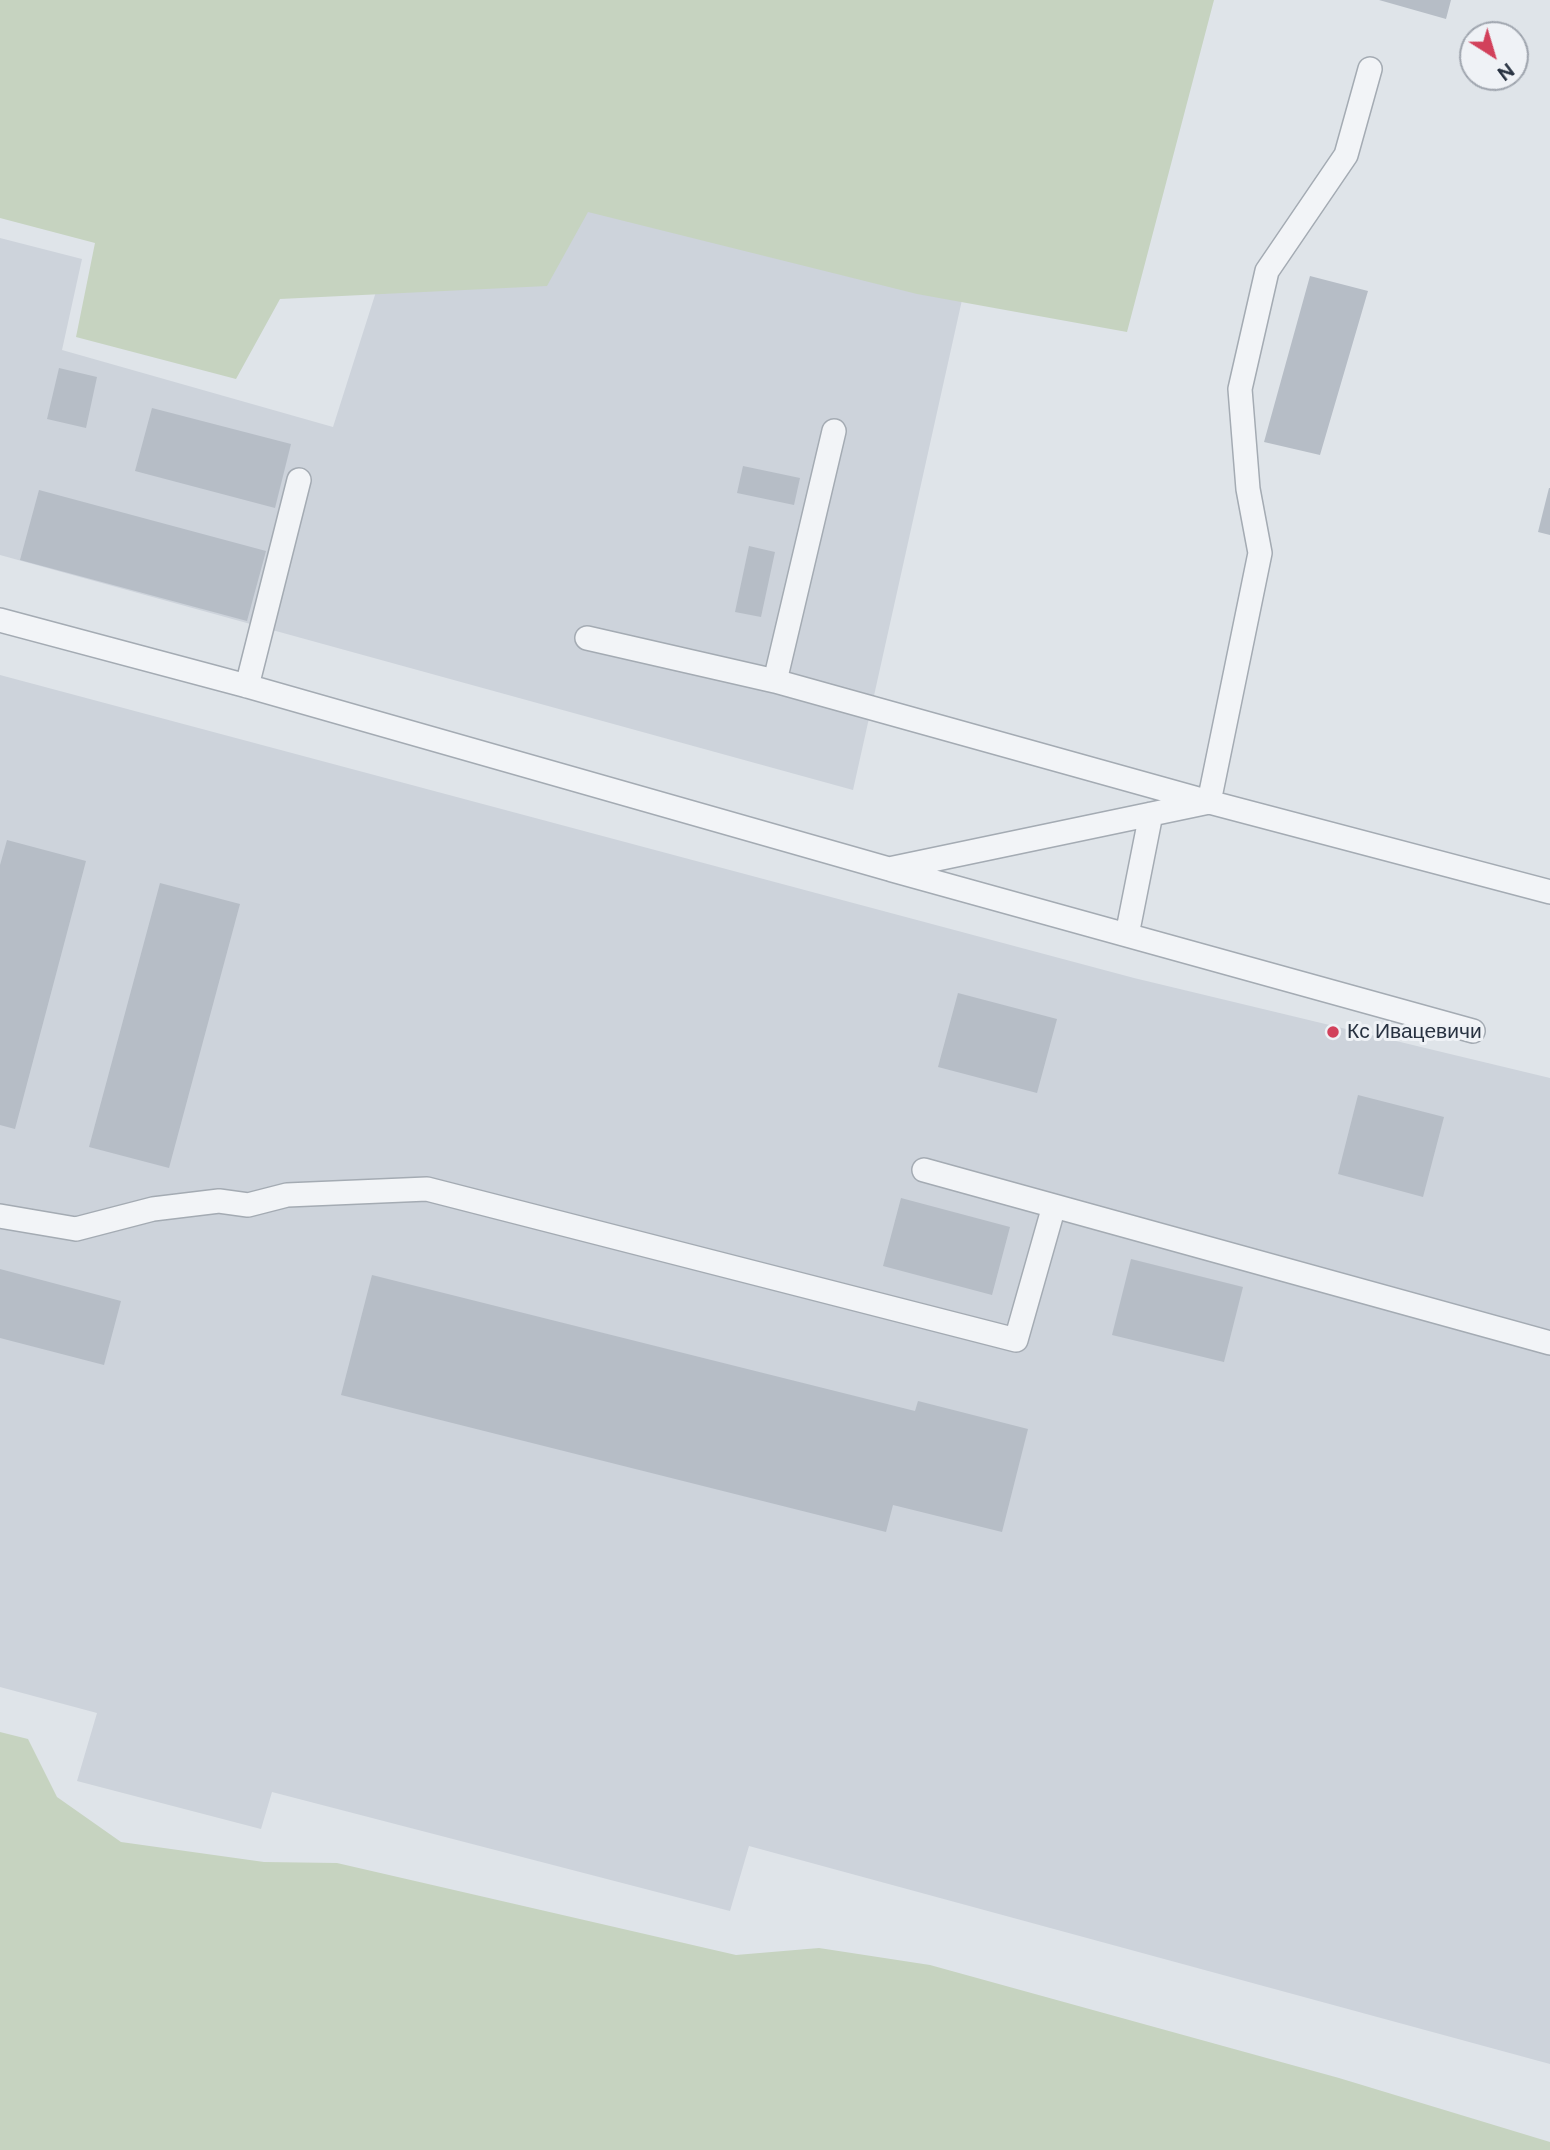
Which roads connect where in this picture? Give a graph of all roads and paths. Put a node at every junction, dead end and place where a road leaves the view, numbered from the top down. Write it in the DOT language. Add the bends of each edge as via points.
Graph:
graph roads {
  1 [pos="1370,69"];
  2 [pos="834,432"];
  3 [pos="299,480"];
  4 [pos="0,620"];
  5 [pos="587,638"];
  6 [pos="775,681"];
  7 [pos="247,686"];
  8 [pos="1209,802"];
  9 [pos="1151,814"];
  10 [pos="889,869"];
  11 [pos="1550,892"];
  12 [pos="1127,935"];
  13 [pos="1473,1031"];
  14 [pos="924,1170"];
  15 [pos="1054,1206"];
  16 [pos="0,1216"];
  17 [pos="1550,1343"];
  1 -- 8 [label="lane" via="1346,155 1267,271 1240,389 1248,489 1260,553"];
  2 -- 6 [label="lane"];
  3 -- 7 [label="lane"];
  4 -- 7 [label="lane"];
  5 -- 6 [label="lane"];
  6 -- 8 [label="lane"];
  7 -- 10 [label="lane"];
  8 -- 9 [label="lane"];
  8 -- 11 [label="lane"];
  9 -- 10 [label="lane"];
  9 -- 12 [label="lane"];
  10 -- 12 [label="lane"];
  12 -- 13 [label="lane"];
  14 -- 15 [label="lane"];
  15 -- 16 [label="lane" via="1016,1340 427,1189 287,1195 248,1205 219,1201 153,1209 76,1229"];
  15 -- 17 [label="lane"];
}
